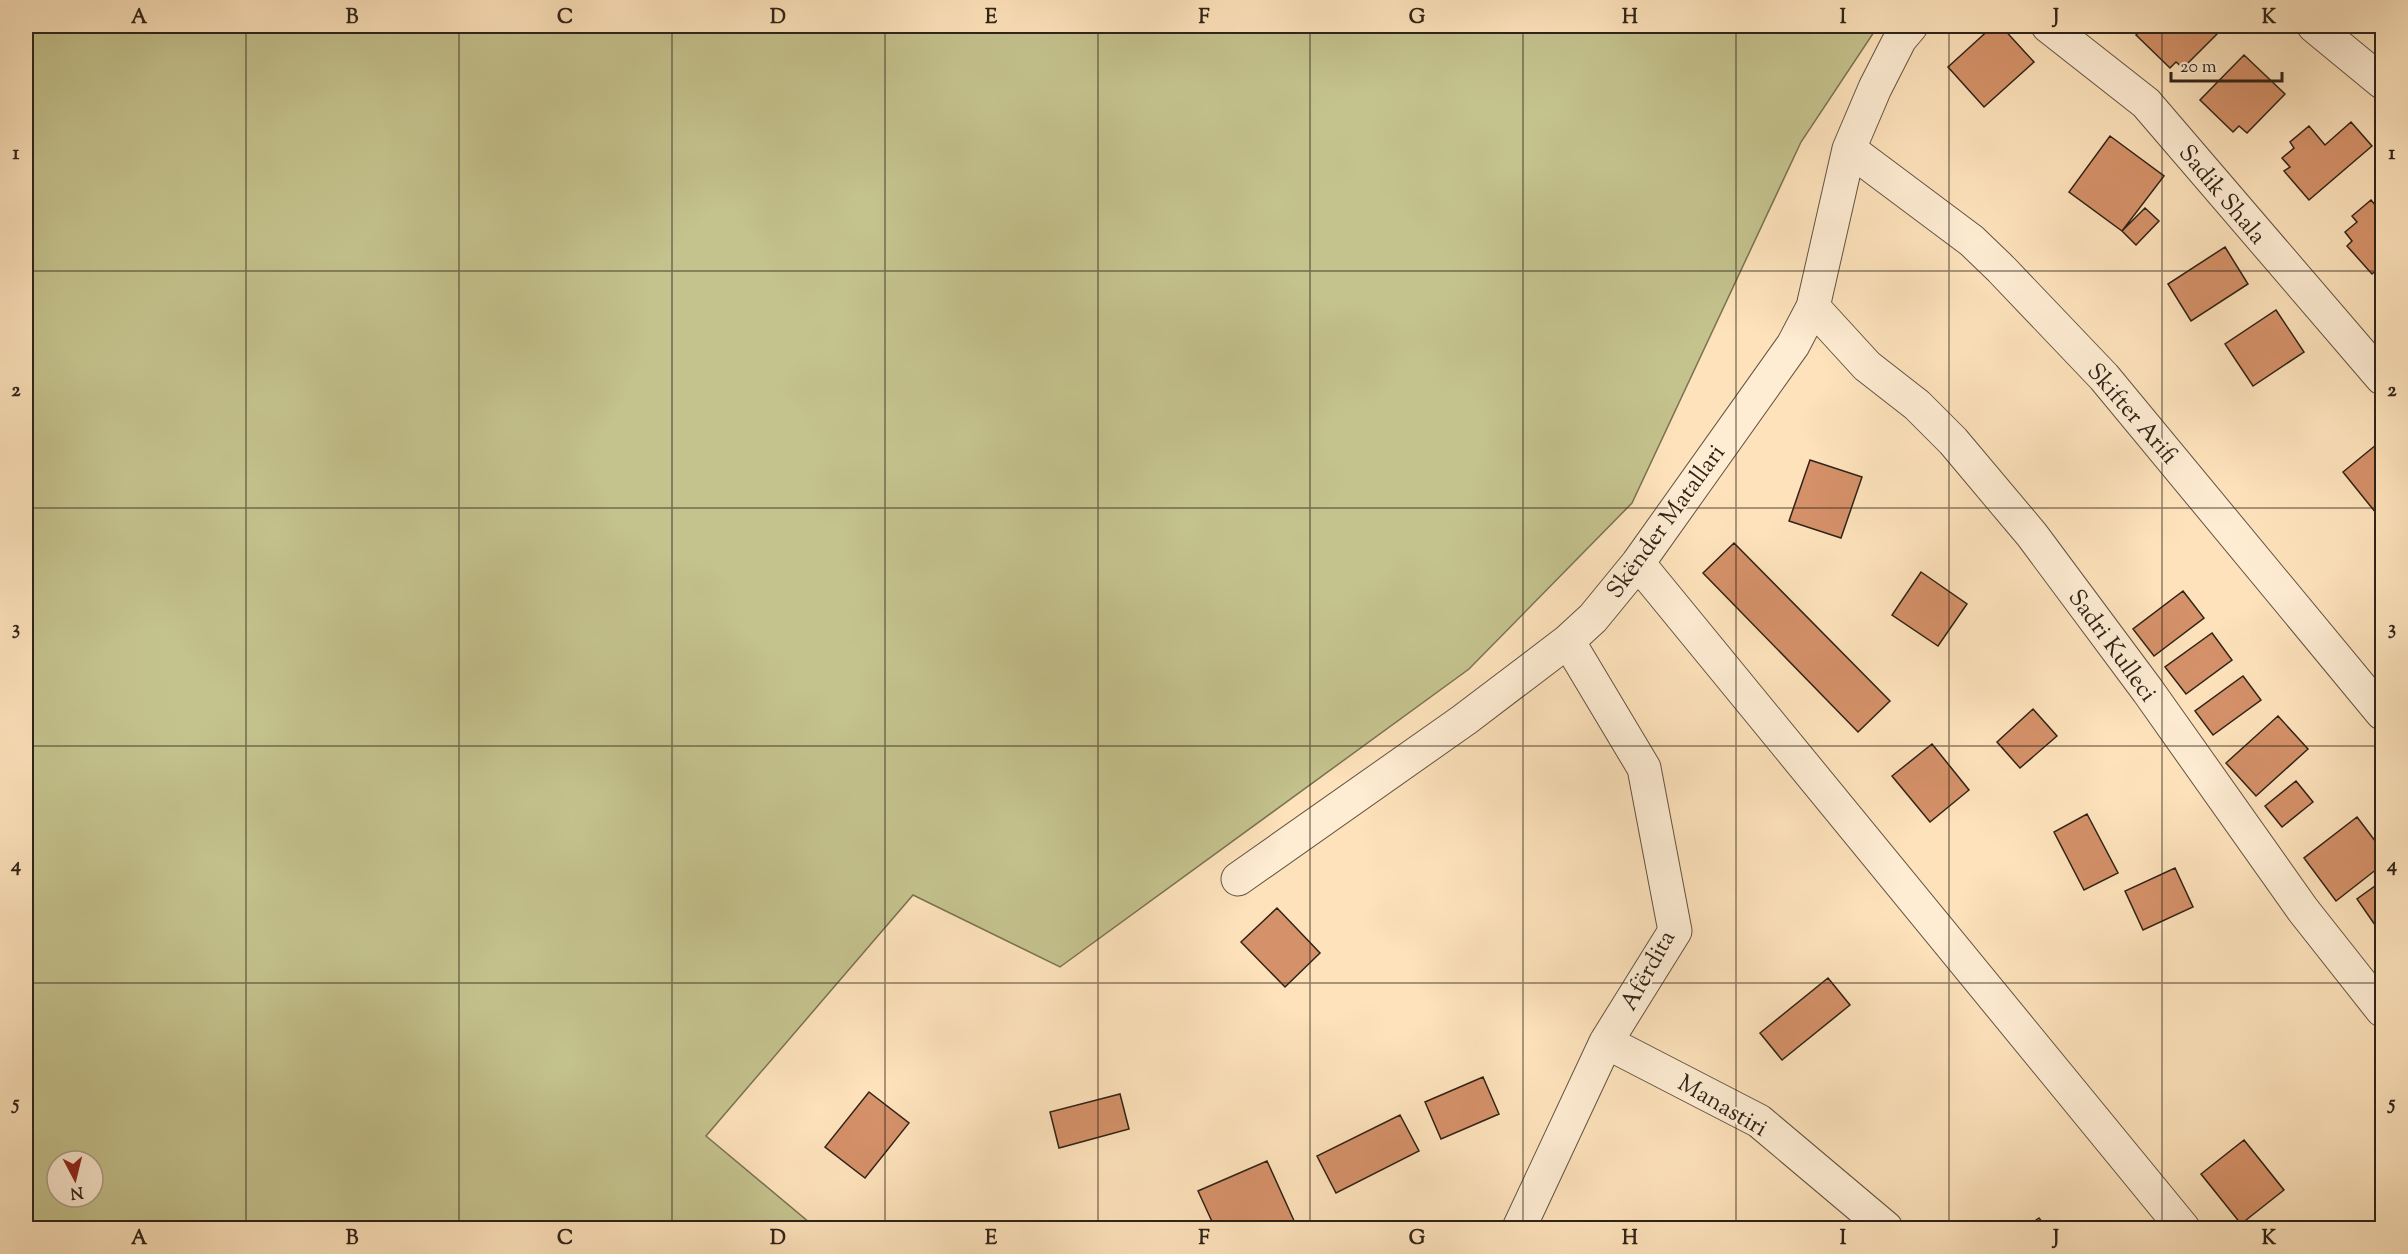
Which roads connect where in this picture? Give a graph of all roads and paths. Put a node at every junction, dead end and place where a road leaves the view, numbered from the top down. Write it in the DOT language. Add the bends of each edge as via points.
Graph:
graph roads {
  1 [pos="1911,26"];
  2 [pos="2048,26"];
  3 [pos="2314,26"];
  4 [pos="2382,82"];
  5 [pos="1850,148"];
  6 [pos="1813,307"];
  7 [pos="2382,378"];
  8 [pos="1638,563"];
  9 [pos="1568,641"];
  10 [pos="2382,713"];
  11 [pos="1238,879"];
  12 [pos="2382,1010"];
  13 [pos="1606,1042"];
  14 [pos="1519,1228"];
  15 [pos="1886,1228"];
  16 [pos="2182,1228"];
  1 -- 5 [label="street, Skënder Matallari" via="1875,88"];
  2 -- 7 [label="street, Sadik Shala" via="2146,103"];
  3 -- 4 [label="street"];
  5 -- 6 [label="street, Skënder Matallari"];
  5 -- 10 [label="street, Skifter Arifi" via="1972,241 2104,377"];
  6 -- 8 [label="street, Skënder Matallari" via="1793,345"];
  6 -- 12 [label="street, Sadri Kulleci" via="1867,366 1917,405 1953,441 2032,535 2303,910"];
  8 -- 9 [label="street, Skënder Matallari" via="1593,618"];
  8 -- 16 [label="street"];
  9 -- 11 [label="street, Skënder Matallari" via="1464,720"];
  9 -- 13 [label="street, Afërdita" via="1644,768 1676,931"];
  13 -- 14 [label="street, Afërdita"];
  13 -- 15 [label="street, Manastiri" via="1759,1121"];
}
